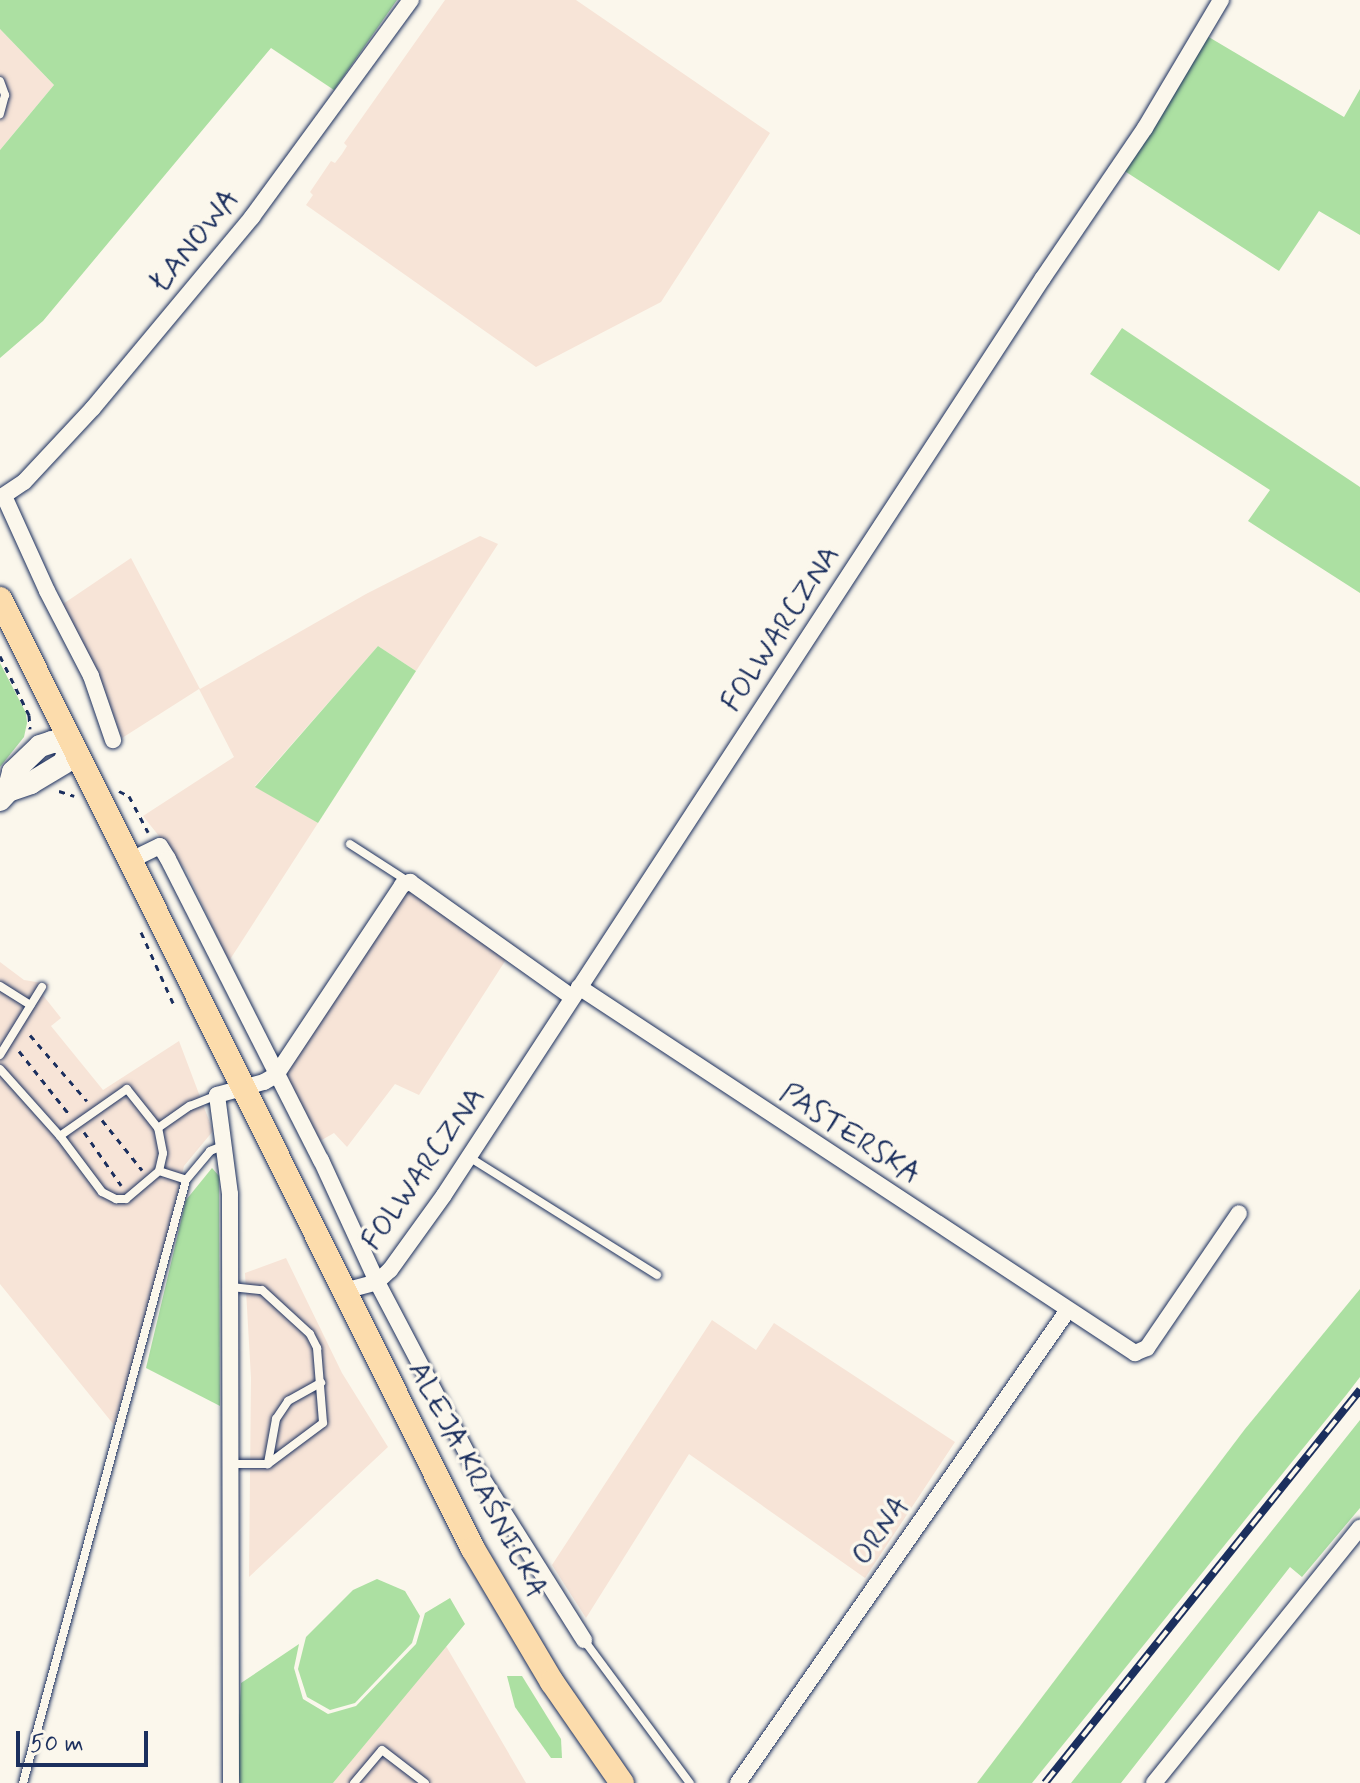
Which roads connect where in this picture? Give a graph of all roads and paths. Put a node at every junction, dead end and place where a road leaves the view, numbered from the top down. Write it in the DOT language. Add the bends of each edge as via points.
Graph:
graph roads {
  1 [pos="411,0"];
  2 [pos="1221,0"];
  3 [pos="0,81"];
  4 [pos="0,114"];
  5 [pos="2,497"];
  6 [pos="0,599"];
  7 [pos="0,656"];
  8 [pos="26,739"];
  9 [pos="113,740"];
  10 [pos="72,742"];
  11 [pos="4,796"];
  12 [pos="350,844"];
  13 [pos="131,860"];
  14 [pos="410,882"];
  15 [pos="0,986"];
  16 [pos="42,987"];
  17 [pos="575,992"];
  18 [pos="30,1005"];
  19 [pos="20,1023"];
  20 [pos="0,1055"];
  21 [pos="0,1069"];
  22 [pos="276,1075"];
  23 [pos="244,1088"];
  24 [pos="217,1095"];
  25 [pos="96,1111"];
  26 [pos="158,1128"];
  27 [pos="60,1136"];
  28 [pos="226,1144"];
  29 [pos="469,1157"];
  30 [pos="159,1171"];
  31 [pos="149,1179"];
  32 [pos="186,1180"];
  33 [pos="1239,1213"];
  34 [pos="657,1275"];
  35 [pos="377,1282"];
  36 [pos="230,1287"];
  37 [pos="344,1291"];
  38 [pos="1068,1310"];
  39 [pos="321,1383"];
  40 [pos="232,1464"];
  41 [pos="268,1464"];
  42 [pos="1360,1528"];
  43 [pos="584,1640"];
  44 [pos="23,1783"];
  45 [pos="231,1783"];
  46 [pos="354,1783"];
  47 [pos="425,1783"];
  48 [pos="622,1783"];
  49 [pos="690,1783"];
  50 [pos="738,1783"];
  51 [pos="1154,1783"];
  1 -- 5 [label="street, ŁANOWA" via="254,215 93,408 24,482"];
  2 -- 17 [label="street, FOLWARCZNA" via="1131,149"];
  3 -- 4 [label="lane" via="5,95"];
  5 -- 9 [label="street" via="91,676"];
  6 -- 10 [label="main road"];
  7 -- 8 [label="path" via="29,715"];
  10 -- 11 [label="street" via="64,763"];
  10 -- 13 [label="main road"];
  12 -- 14 [label="lane"];
  13 -- 22 [label="street" via="160,846"];
  13 -- 23 [label="main road"];
  14 -- 17 [label="street, PASTERSKA"];
  14 -- 22 [label="street" via="402,885"];
  15 -- 18 [label="lane"];
  16 -- 18 [label="lane"];
  17 -- 29 [label="street, FOLWARCZNA"];
  17 -- 38 [label="street, PASTERSKA"];
  18 -- 19 [label="lane"];
  19 -- 20 [label="lane"];
  19 -- 25 [label="path"];
  21 -- 27 [label="lane"];
  22 -- 23 [label="street"];
  22 -- 35 [label="street"];
  23 -- 24 [label="street"];
  23 -- 37 [label="main road, ALEJA KRAŚNICKA"];
  24 -- 26 [label="lane"];
  24 -- 28 [label="street"];
  25 -- 26 [label="lane" via="127,1089"];
  25 -- 27 [label="lane"];
  25 -- 31 [label="path"];
  26 -- 30 [label="lane" via="163,1153"];
  27 -- 31 [label="lane" via="102,1192 116,1199 126,1199"];
  28 -- 32 [label="lane" via="210,1151"];
  28 -- 36 [label="street"];
  29 -- 34 [label="lane"];
  29 -- 35 [label="street, FOLWARCZNA" via="400,1258"];
  30 -- 31 [label="lane"];
  30 -- 32 [label="lane"];
  32 -- 44 [label="lane"];
  33 -- 38 [label="street, PASTERSKA" via="1147,1348 1135,1353"];
  35 -- 37 [label="street"];
  35 -- 43 [label="street" via="470,1459"];
  36 -- 39 [label="lane" via="262,1290 310,1334"];
  36 -- 40 [label="street"];
  37 -- 48 [label="main road, ALEJA KRAŚNICKA" via="485,1571"];
  38 -- 50 [label="street, ORNA"];
  39 -- 41 [label="lane" via="288,1401 276,1419"];
  39 -- 41 [label="lane" via="323,1423"];
  40 -- 41 [label="lane"];
  40 -- 45 [label="street"];
  42 -- 51 [label="street"];
  43 -- 49 [label="lane"];
  46 -- 47 [label="lane" via="382,1750"];
}
